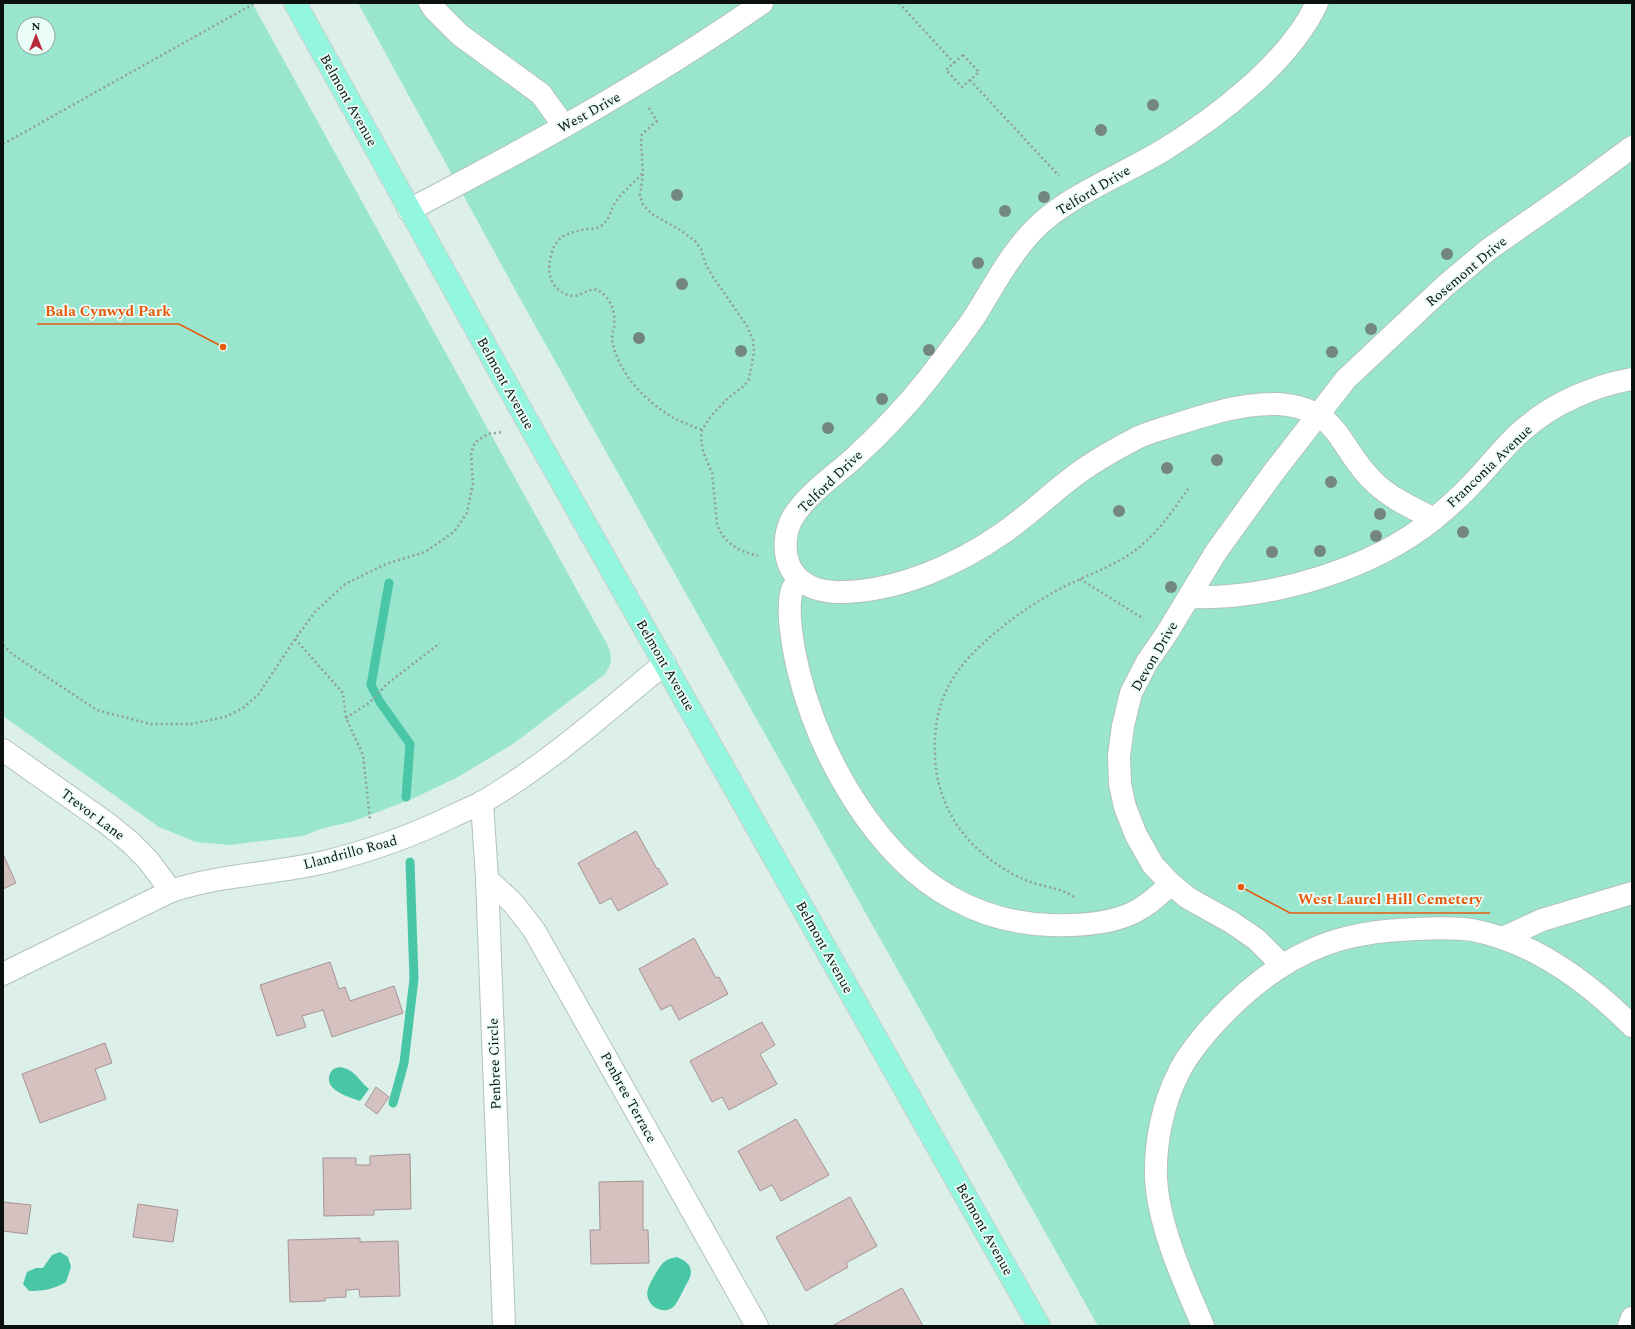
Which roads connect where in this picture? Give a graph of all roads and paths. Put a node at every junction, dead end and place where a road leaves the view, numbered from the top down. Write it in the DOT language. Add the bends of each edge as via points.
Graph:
graph roads {
  1 [pos="254,3"];
  2 [pos="295,3"];
  3 [pos="430,3"];
  4 [pos="762,3"];
  5 [pos="900,3"];
  6 [pos="1317,3"];
  7 [pos="954,63"];
  8 [pos="970,80"];
  9 [pos="635,86"];
  10 [pos="564,126"];
  11 [pos="3,144"];
  12 [pos="1632,147"];
  13 [pos="642,174"];
  14 [pos="1078,196"];
  15 [pos="409,210"];
  16 [pos="1632,379"];
  17 [pos="1319,415"];
  18 [pos="702,430"];
  19 [pos="504,431"];
  20 [pos="1190,486"];
  21 [pos="1434,519"];
  22 [pos="788,560"];
  23 [pos="1080,578"];
  24 [pos="799,580"];
  25 [pos="1188,597"];
  26 [pos="1167,634"];
  27 [pos="295,639"];
  28 [pos="440,643"];
  29 [pos="3,645"];
  30 [pos="665,663"];
  31 [pos="346,718"];
  32 [pos="3,750"];
  33 [pos="482,802"];
  34 [pos="371,824"];
  35 [pos="487,879"];
  36 [pos="1171,884"];
  37 [pos="171,891"];
  38 [pos="1632,893"];
  39 [pos="1093,923"];
  40 [pos="1503,938"];
  41 [pos="1282,965"];
  42 [pos="3,974"];
  43 [pos="1632,1026"];
  44 [pos="1632,1318"];
  45 [pos="504,1326"];
  46 [pos="757,1326"];
  47 [pos="1039,1326"];
  48 [pos="1203,1326"];
  49 [pos="1629,1326"];
  1 -- 11 [label="path"];
  2 -- 15 [label="main road, Belmont Avenue"];
  3 -- 10 [label="street" via="460,34 541,94"];
  4 -- 9 [label="street, West Drive"];
  5 -- 7 [label="path"];
  6 -- 14 [label="street, Telford Drive" via="1299,34 1278,59 1208,121 1161,151"];
  7 -- 8 [label="path" via="946,70 956,82 962,88"];
  7 -- 8 [label="path" via="963,55 979,72"];
  8 -- 14 [label="path"];
  9 -- 10 [label="street, West Drive"];
  9 -- 13 [label="path" via="657,121 642,134 640,141"];
  10 -- 15 [label="street, West Drive"];
  12 -- 17 [label="street, Rosemont Drive" via="1488,249 1346,379"];
  13 -- 18 [label="path" via="640,195 643,205 701,248 706,265 747,326 753,340 754,352 749,379 711,416"];
  13 -- 18 [label="path" via="617,201 607,222 599,228 572,231 557,242 550,263 551,281 565,294 573,296 591,289 599,290 605,295 611,303 614,315 612,339 618,360 632,384 672,417"];
  14 -- 22 [label="street, Telford Drive" via="1041,223 1024,241 948,354 914,396 875,438 805,502 787,530"];
  15 -- 30 [label="main road, Belmont Avenue"];
  16 -- 21 [label="street, Franconia Avenue" via="1582,394 1555,407 1530,424"];
  17 -- 21 [label="street, Franconia Avenue" via="1336,429 1373,482 1399,501"];
  17 -- 24 [label="street" via="1280,404 1264,404 1228,409 1181,422 1140,436 1103,456 1003,533 978,550 945,566 905,581 865,591 833,593 815,589"];
  17 -- 25 [label="street, Devon Drive" via="1244,512"];
  18 -- 22 [label="path" via="703,451 712,473 719,531 729,544 736,548 774,560"];
  19 -- 27 [label="path" via="488,434 475,442 471,453 473,483 467,513 454,532 425,552 386,564 345,584 315,612"];
  20 -- 23 [label="path" via="1161,525 1144,542 1127,556"];
  21 -- 25 [label="street, Franconia Avenue" via="1401,542 1367,560 1325,575 1244,594 1215,598"];
  22 -- 24 [label="street, Telford Drive"];
  23 -- 26 [label="path"];
  23 -- 39 [label="path" via="1008,622 964,662 942,698 934,738 938,783 945,802 964,834 978,850 1018,877 1067,892 1084,907"];
  24 -- 39 [label="street" via="792,589 791,631 798,670 811,714 837,773 863,813 891,847 931,884 954,899 980,911 1004,919 1035,924"];
  25 -- 26 [label="street, Devon Drive"];
  26 -- 36 [label="street, Devon Drive" via="1147,662 1131,693 1119,756 1120,784 1125,808 1136,835 1153,865"];
  27 -- 29 [label="path" via="258,695 243,708 225,717 191,724 150,724 97,710 12,654"];
  27 -- 31 [label="path" via="343,693"];
  28 -- 31 [label="path"];
  30 -- 33 [label="street, Llandrillo Road" via="534,769"];
  30 -- 47 [label="main road, Belmont Avenue"];
  31 -- 34 [label="path" via="362,755"];
  32 -- 37 [label="street, Trevor Lane" via="114,828 148,860"];
  33 -- 35 [label="street, Penbree Circle"];
  33 -- 37 [label="street, Llandrillo Road" via="426,829 339,858 218,878"];
  35 -- 45 [label="street, Penbree Circle"];
  35 -- 46 [label="street, Penbree Terrace" via="513,902 534,930"];
  36 -- 39 [label="street" via="1141,908 1117,919"];
  36 -- 41 [label="street, Devon Drive" via="1188,898 1256,939"];
  37 -- 42 [label="street, Llandrillo Road"];
  38 -- 40 [label="street" via="1542,920"];
  40 -- 41 [label="street" via="1471,930 1391,930 1354,936 1321,946"];
  40 -- 43 [label="street" via="1542,956 1583,982"];
  41 -- 48 [label="street" via="1247,990 1197,1044 1179,1071 1162,1119 1156,1177 1160,1207 1169,1238"];
  44 -- 49 [label="street"];
}
